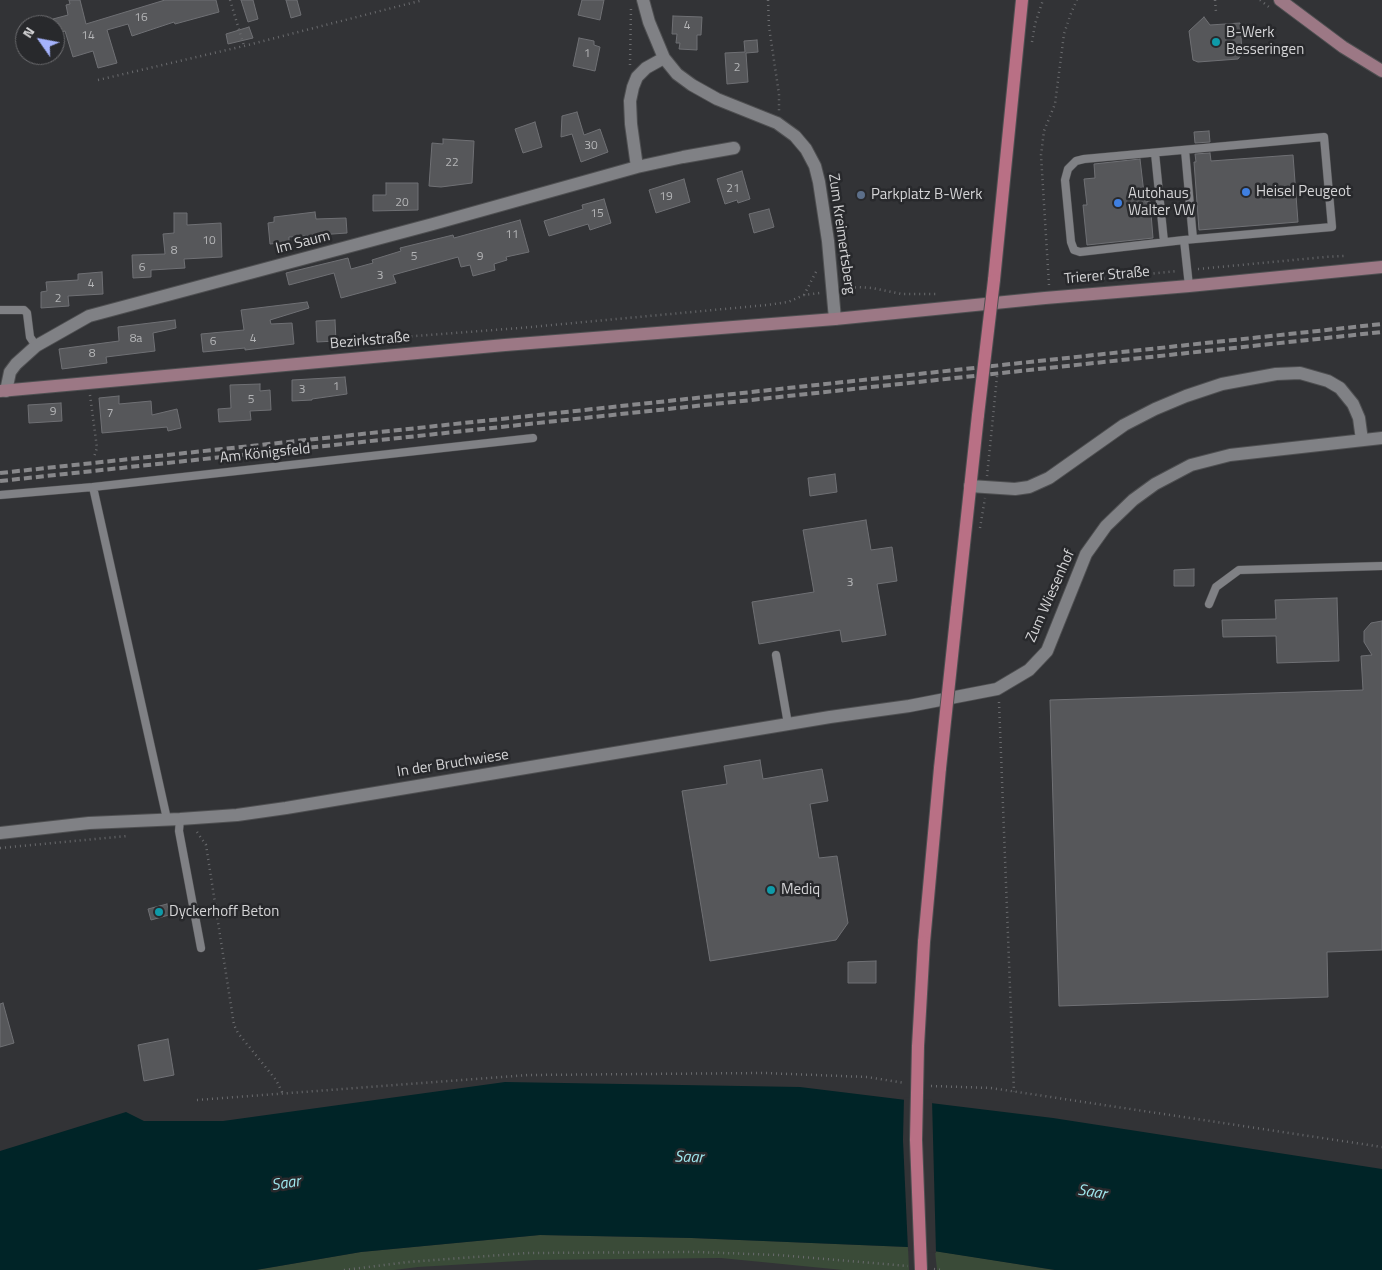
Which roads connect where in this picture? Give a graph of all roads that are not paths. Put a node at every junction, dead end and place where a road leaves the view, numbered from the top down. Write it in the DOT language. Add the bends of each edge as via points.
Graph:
graph roads {
  1 [pos="643,0"];
  2 [pos="1022,0"];
  3 [pos="1280,0"];
  4 [pos="664,58"];
  5 [pos="1382,71"];
  6 [pos="734,148"];
  7 [pos="1185,150"];
  8 [pos="1156,152"];
  9 [pos="636,167"];
  10 [pos="1193,239"];
  11 [pos="1184,240"];
  12 [pos="1164,242"];
  13 [pos="1382,267"];
  14 [pos="1189,286"];
  15 [pos="0,310"];
  16 [pos="835,319"];
  17 [pos="744,326"];
  18 [pos="36,346"];
  19 [pos="3,391"];
  20 [pos="533,438"];
  21 [pos="1382,438"];
  22 [pos="1362,440"];
  23 [pos="970,486"];
  24 [pos="93,487"];
  25 [pos="0,495"];
  26 [pos="1382,566"];
  27 [pos="1209,604"];
  28 [pos="776,655"];
  29 [pos="909,706"];
  30 [pos="788,724"];
  31 [pos="167,819"];
  32 [pos="179,825"];
  33 [pos="0,833"];
  34 [pos="201,948"];
  35 [pos="923,1269"];
  1 -- 4 [label="street, Zum Kreimertsberg"];
  2 -- 23 [label="main road, bridge"];
  3 -- 5 [label="street"];
  4 -- 9 [label="street" via="636,77 630,102"];
  4 -- 16 [label="street, Zum Kreimertsberg" via="692,85 717,99 777,123 806,149 815,166 824,211"];
  6 -- 9 [label="street, Im Saum"];
  7 -- 8 [label="lane"];
  7 -- 10 [label="lane"];
  7 -- 10 [label="lane" via="1324,138 1332,227"];
  8 -- 12 [label="lane"];
  8 -- 12 [label="lane" via="1076,161 1068,169 1065,180 1074,250 1080,252"];
  9 -- 18 [label="street, Im Saum" via="330,253 89,316"];
  10 -- 11 [label="lane"];
  11 -- 12 [label="lane"];
  11 -- 14 [label="lane"];
  13 -- 14 [label="street, Trierer Straße"];
  14 -- 16 [label="street, Trierer Straße"];
  15 -- 18 [label="lane" via="24,310 27,313 30,337"];
  16 -- 17 [label="street, Trierer Straße"];
  17 -- 19 [label="street, Bezirkstraße"];
  18 -- 19 [label="street, Im Saum" via="13,368"];
  20 -- 24 [label="lane, Am Königsfeld"];
  21 -- 22 [label="street, Zum Wiesenhof"];
  22 -- 23 [label="street" via="1359,418 1340,388 1300,373 1276,374 1222,384 1155,409 1124,425 1049,478 1030,487"];
  22 -- 29 [label="street, Zum Wiesenhof" via="1230,455 1191,465 1155,484 1106,526 1086,554 1047,651 1029,670 997,689"];
  23 -- 35 [label="main road, bridge" via="924,942 916,1140"];
  24 -- 25 [label="lane, Am Königsfeld"];
  24 -- 31 [label="lane"];
  26 -- 27 [label="lane" via="1239,570 1216,587"];
  28 -- 30 [label="lane"];
  29 -- 30 [label="street, In der Bruchwiese"];
  30 -- 32 [label="street, In der Bruchwiese"];
  31 -- 32 [label="street, In der Bruchwiese"];
  31 -- 33 [label="street, In der Bruchwiese" via="89,823"];
  32 -- 34 [label="lane"];
}
